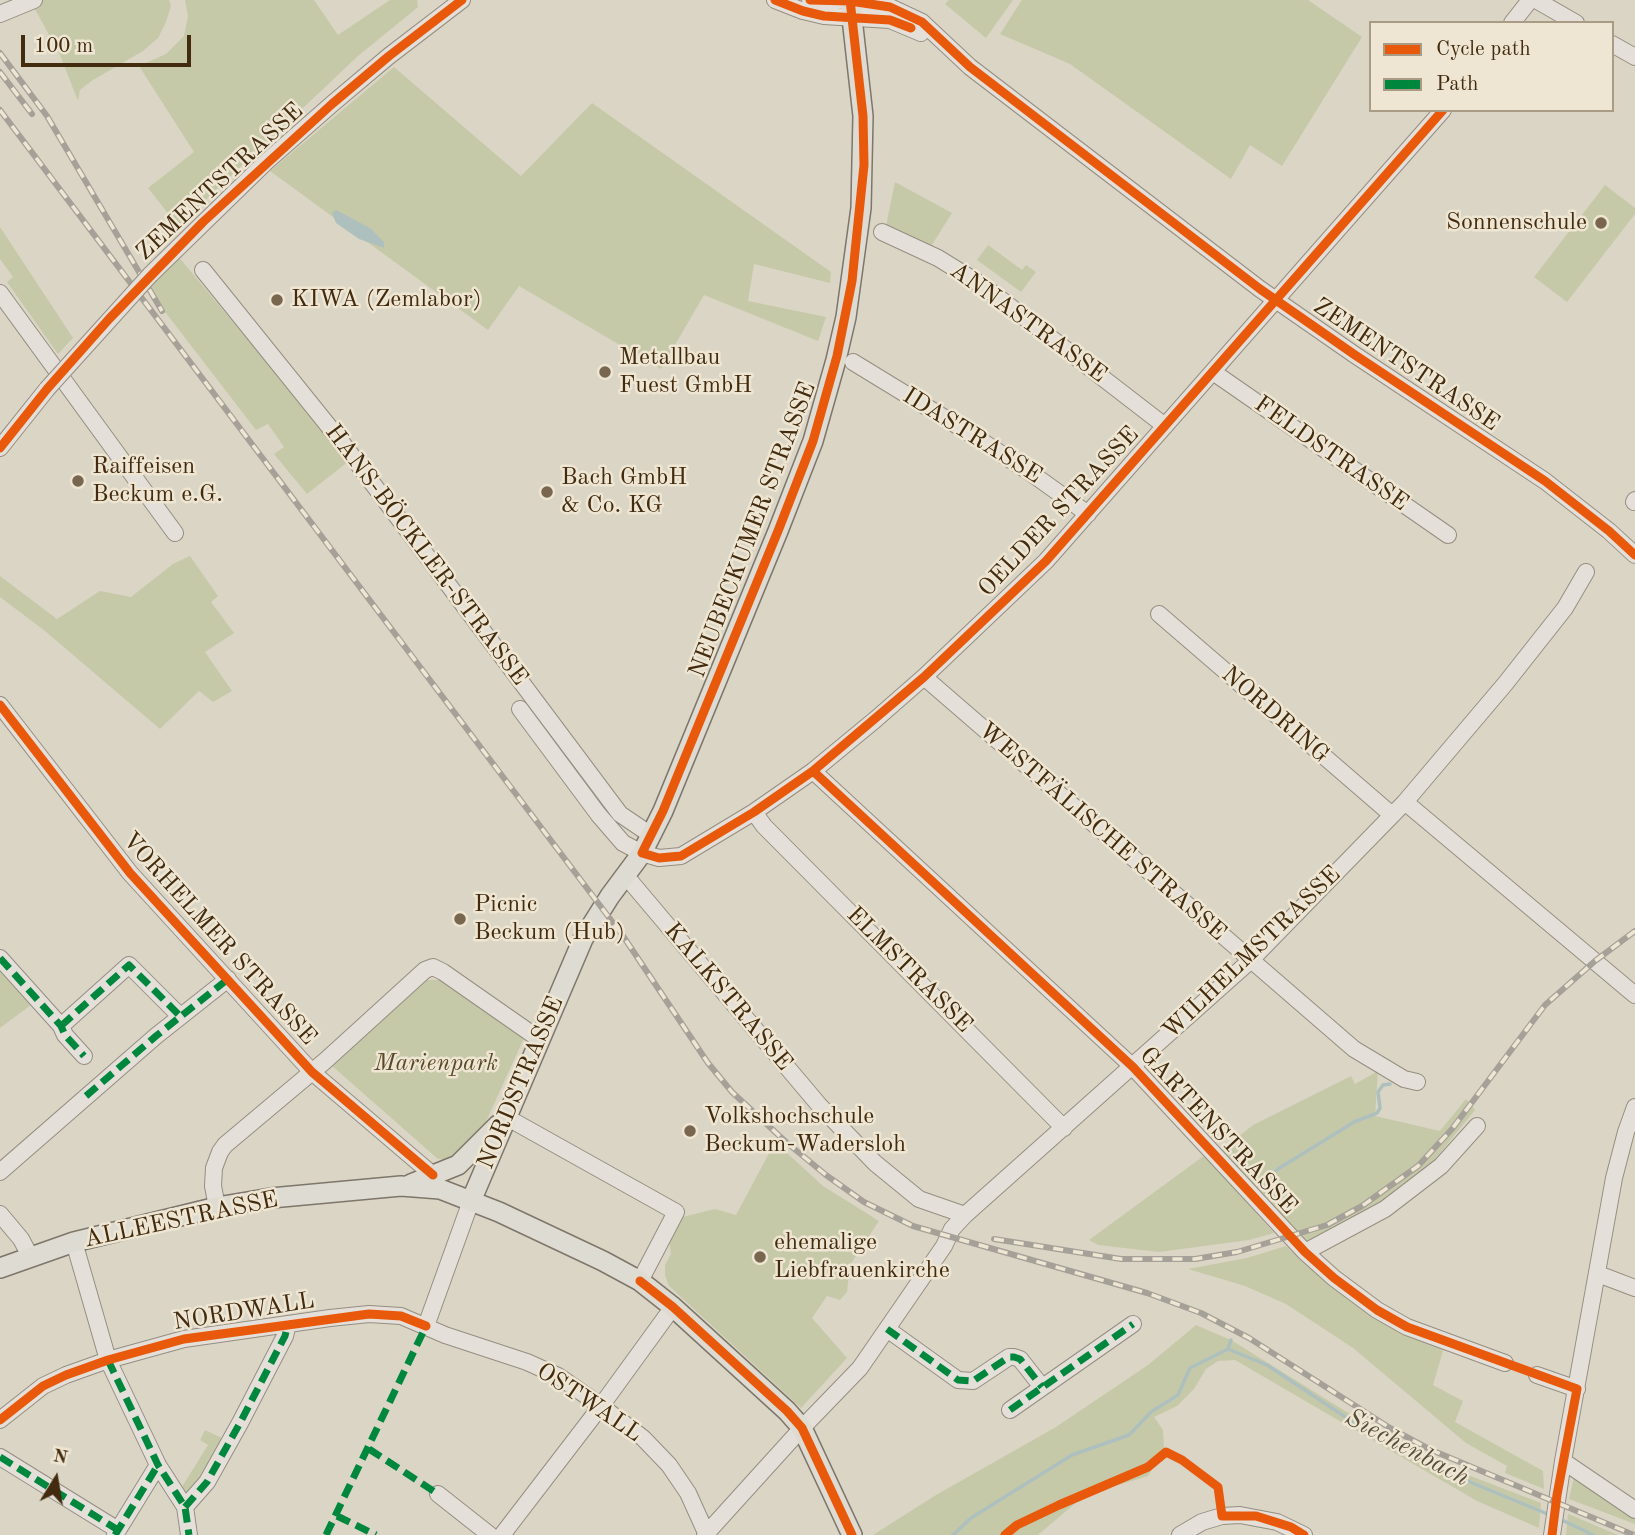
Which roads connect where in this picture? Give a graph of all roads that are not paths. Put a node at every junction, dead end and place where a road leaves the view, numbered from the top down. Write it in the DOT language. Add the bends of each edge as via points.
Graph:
graph roads {
  1 [pos="34,0"];
  2 [pos="461,0"];
  3 [pos="775,0"];
  4 [pos="810,0"];
  5 [pos="1530,0"];
  6 [pos="1536,0"];
  7 [pos="851,6"];
  8 [pos="441,7"];
  9 [pos="0,14"];
  10 [pos="1514,21"];
  11 [pos="1573,21"];
  12 [pos="1614,45"];
  13 [pos="1635,57"];
  14 [pos="1441,112"];
  15 [pos="882,232"];
  16 [pos="204,270"];
  17 [pos="0,293"];
  18 [pos="1276,300"];
  19 [pos="853,362"];
  20 [pos="1213,372"];
  21 [pos="1165,426"];
  22 [pos="0,448"];
  23 [pos="1088,514"];
  24 [pos="175,533"];
  25 [pos="1448,535"];
  26 [pos="1635,555"];
  27 [pos="1587,572"];
  28 [pos="1159,614"];
  29 [pos="924,677"];
  30 [pos="0,705"];
  31 [pos="520,709"];
  32 [pos="813,771"];
  33 [pos="1405,802"];
  34 [pos="754,812"];
  35 [pos="1392,815"];
  36 [pos="651,835"];
  37 [pos="642,853"];
  38 [pos="625,875"];
  39 [pos="0,958"];
  40 [pos="1250,961"];
  41 [pos="228,979"];
  42 [pos="1635,995"];
  43 [pos="180,1016"];
  44 [pos="61,1026"];
  45 [pos="539,1039"];
  46 [pos="84,1056"];
  47 [pos="1133,1067"];
  48 [pos="312,1072"];
  49 [pos="1417,1082"];
  50 [pos="1635,1107"];
  51 [pos="506,1117"];
  52 [pos="1477,1126"];
  53 [pos="1064,1128"];
  54 [pos="0,1172"];
  55 [pos="433,1175"];
  56 [pos="408,1185"];
  57 [pos="471,1200"];
  58 [pos="217,1207"];
  59 [pos="0,1214"];
  60 [pos="965,1215"];
  61 [pos="74,1242"];
  62 [pos="1305,1252"];
  63 [pos="30,1256"];
  64 [pos="0,1268"];
  65 [pos="1598,1274"];
  66 [pos="640,1281"];
  67 [pos="1635,1288"];
  68 [pos="673,1307"];
  69 [pos="288,1324"];
  70 [pos="1133,1324"];
  71 [pos="426,1326"];
  72 [pos="887,1329"];
  73 [pos="108,1360"];
  74 [pos="1505,1363"];
  75 [pos="1537,1375"];
  76 [pos="1042,1387"];
  77 [pos="1577,1390"];
  78 [pos="601,1406"];
  79 [pos="1010,1410"];
  80 [pos="0,1420"];
  81 [pos="802,1428"];
  82 [pos="0,1457"];
  83 [pos="1563,1461"];
  84 [pos="158,1465"];
  85 [pos="438,1494"];
  86 [pos="185,1507"];
  87 [pos="1635,1510"];
  88 [pos="1554,1523"];
  89 [pos="117,1532"];
  90 [pos="706,1534"];
  91 [pos="189,1535"];
  92 [pos="490,1535"];
  93 [pos="502,1535"];
  94 [pos="852,1535"];
  95 [pos="1180,1535"];
  96 [pos="1304,1535"];
  1 -- 9 [label="street"];
  2 -- 8 [label="street, ZEMENTSTRASSE"];
  3 -- 7 [label="street, ZEMENTSTRASSE" via="824,16"];
  4 -- 7 [label="street, ZEMENTSTRASSE"];
  5 -- 10 [label="street"];
  6 -- 11 [label="street"];
  7 -- 18 [label="street, ZEMENTSTRASSE" via="917,31 955,55"];
  7 -- 36 [label="main road, NEUBECKUMER STRASSE" via="864,165 852,281 837,356 813,440 778,531"];
  8 -- 22 [label="street, ZEMENTSTRASSE, bridge" via="275,154 150,275"];
  12 -- 13 [label="street"];
  14 -- 18 [label="street, OELDER STRASSE"];
  15 -- 21 [label="street, ANNASTRASSE" via="939,258 985,287"];
  16 -- 36 [label="street, HANS-BÖCKLER-STRASSE" via="349,452 620,814"];
  17 -- 24 [label="street"];
  18 -- 20 [label="street, OELDER STRASSE"];
  18 -- 26 [label="street, ZEMENTSTRASSE" via="1545,481"];
  19 -- 23 [label="street, IDASTRASSE" via="1031,472"];
  20 -- 21 [label="street, OELDER STRASSE"];
  20 -- 25 [label="street, FELDSTRASSE"];
  21 -- 23 [label="street, OELDER STRASSE"];
  23 -- 29 [label="street, OELDER STRASSE" via="1046,561"];
  27 -- 33 [label="street, WILHELMSTRASSE" via="1565,608"];
  28 -- 35 [label="street, NORDRING"];
  29 -- 32 [label="street, OELDER STRASSE"];
  29 -- 40 [label="street, WESTFÄLISCHE STRASSE"];
  30 -- 41 [label="street, VORHELMER STRASSE" via="130,873"];
  31 -- 37 [label="street" via="598,814 623,843"];
  32 -- 34 [label="street, OELDER STRASSE"];
  32 -- 47 [label="street, GARTENSTRASSE"];
  33 -- 35 [label="street, WILHELMSTRASSE"];
  33 -- 42 [label="street"];
  34 -- 37 [label="street, OELDER STRASSE" via="681,856 659,858"];
  34 -- 53 [label="street, ELMSTRASSE"];
  35 -- 40 [label="street, WILHELMSTRASSE"];
  36 -- 37 [label="main road, NEUBECKUMER STRASSE"];
  37 -- 38 [label="main road, NORDSTRASSE"];
  38 -- 45 [label="main road, NORDSTRASSE" via="583,939"];
  38 -- 60 [label="street, KALKSTRASSE" via="818,1105 875,1163 919,1199"];
  39 -- 44 [label="street"];
  40 -- 47 [label="street, WILHELMSTRASSE"];
  40 -- 49 [label="street, WESTFÄLISCHE STRASSE" via="1354,1049"];
  41 -- 43 [label="street"];
  41 -- 48 [label="street, VORHELMER STRASSE"];
  43 -- 44 [label="street" via="129,965"];
  43 -- 54 [label="street"];
  44 -- 46 [label="street"];
  45 -- 48 [label="street" via="433,967"];
  45 -- 51 [label="main road, NORDSTRASSE"];
  47 -- 53 [label="street, WILHELMSTRASSE"];
  47 -- 62 [label="street, GARTENSTRASSE"];
  48 -- 55 [label="street, VORHELMER STRASSE"];
  48 -- 58 [label="street" via="220,1152 213,1177"];
  50 -- 65 [label="street" via="1614,1178"];
  51 -- 55 [label="main road, ALLEESTRASSE" via="458,1165"];
  51 -- 57 [label="main road, NORDSTRASSE"];
  51 -- 66 [label="street" via="676,1212"];
  52 -- 62 [label="street" via="1441,1166 1385,1209"];
  53 -- 60 [label="street, WILHELMSTRASSE"];
  55 -- 56 [label="main road, ALLEESTRASSE"];
  55 -- 57 [label="main road, VORHELMER STRASSE"];
  56 -- 57 [label="main road, ALLEESTRASSE" via="440,1189"];
  56 -- 58 [label="main road, ALLEESTRASSE"];
  57 -- 66 [label="main road"];
  57 -- 71 [label="street, NORDSTRASSE"];
  58 -- 61 [label="main road, ALLEESTRASSE"];
  59 -- 63 [label="street"];
  60 -- 72 [label="street, WILHELMSTRASSE"];
  61 -- 63 [label="main road, ALLEESTRASSE"];
  61 -- 73 [label="street"];
  62 -- 74 [label="street, GARTENSTRASSE" via="1377,1310 1419,1332"];
  63 -- 64 [label="main road, ALLEESTRASSE"];
  65 -- 67 [label="street"];
  65 -- 77 [label="street"];
  66 -- 68 [label="main road"];
  68 -- 78 [label="street"];
  68 -- 81 [label="main road"];
  69 -- 71 [label="street, NORDWALL" via="369,1314 401,1316"];
  69 -- 73 [label="street, NORDWALL" via="184,1339"];
  69 -- 86 [label="street" via="207,1482"];
  70 -- 76 [label="street"];
  71 -- 78 [label="street, OSTWALL" via="558,1376"];
  72 -- 76 [label="street" via="958,1380 973,1381 1014,1357"];
  72 -- 81 [label="street, WILHELMSTRASSE" via="860,1368"];
  73 -- 80 [label="street, NORDWALL" via="43,1386"];
  73 -- 84 [label="street"];
  75 -- 77 [label="street"];
  76 -- 79 [label="street"];
  77 -- 83 [label="street"];
  78 -- 90 [label="street, OSTWALL" via="670,1465"];
  78 -- 93 [label="street"];
  81 -- 90 [label="street, WILHELMSTRASSE"];
  81 -- 94 [label="main road"];
  82 -- 89 [label="street"];
  83 -- 87 [label="street"];
  83 -- 88 [label="street"];
  84 -- 86 [label="street"];
  84 -- 89 [label="street"];
  85 -- 92 [label="street"];
  86 -- 91 [label="street"];
  95 -- 96 [label="street" via="1202,1522 1240,1515 1277,1522"];
}
